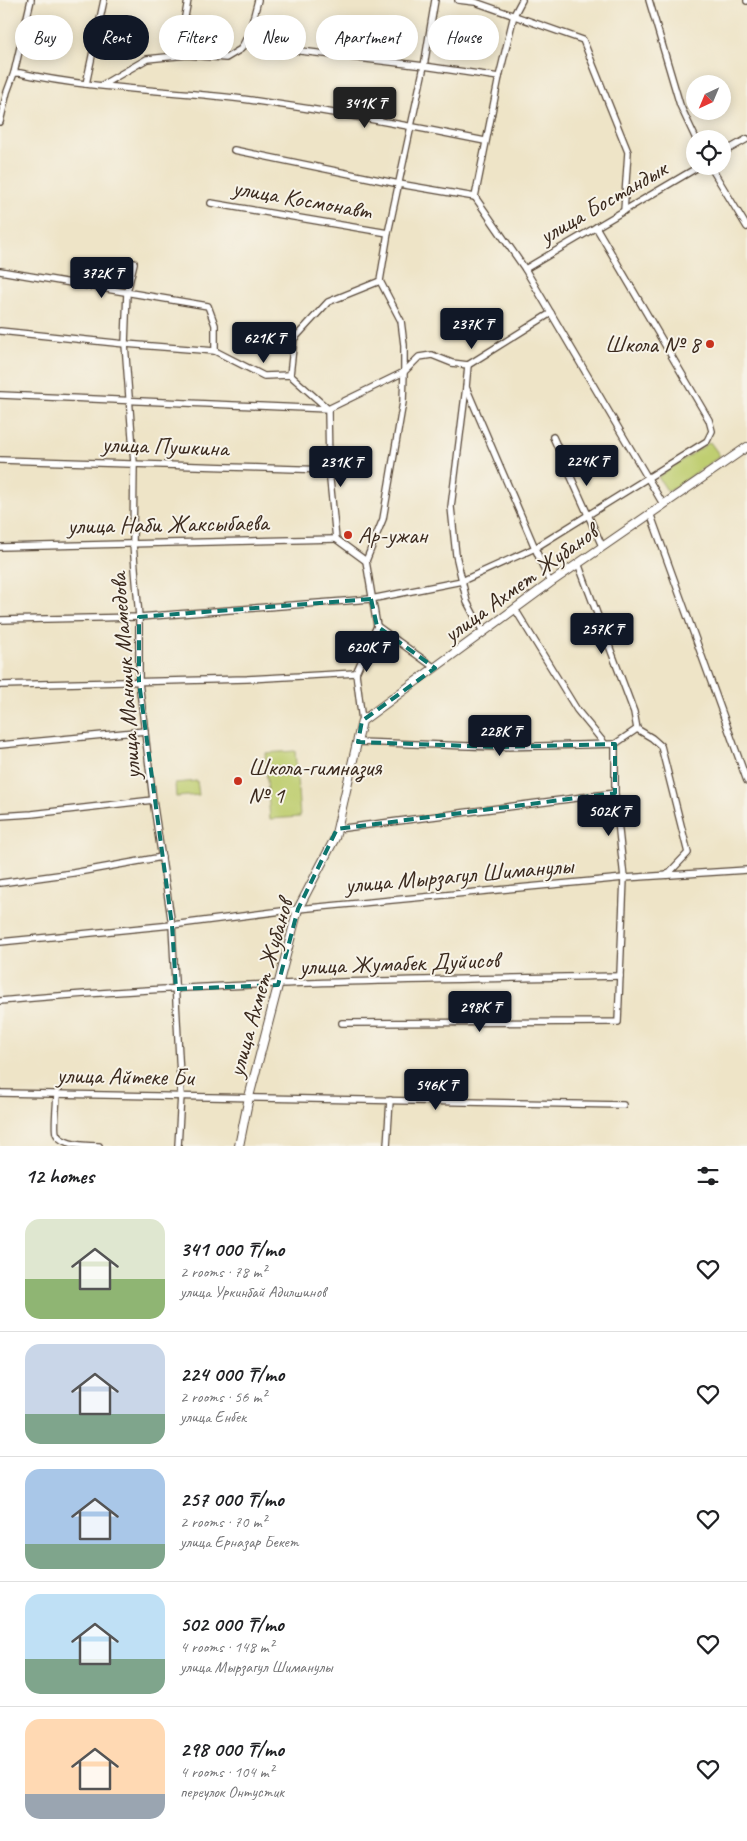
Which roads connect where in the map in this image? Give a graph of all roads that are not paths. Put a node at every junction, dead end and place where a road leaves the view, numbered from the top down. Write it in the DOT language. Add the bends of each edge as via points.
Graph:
graph roads {
  1 [pos="32,0"];
  2 [pos="104,0"];
  3 [pos="188,0"];
  4 [pos="258,0"];
  5 [pos="436,0"];
  6 [pos="458,0"];
  7 [pos="522,0"];
  8 [pos="649,0"];
  9 [pos="185,15"];
  10 [pos="514,16"];
  11 [pos="306,52"];
  12 [pos="234,53"];
  13 [pos="159,59"];
  14 [pos="424,66"];
  15 [pos="14,73"];
  16 [pos="499,77"];
  17 [pos="86,84"];
  18 [pos="102,85"];
  19 [pos="0,122"];
  20 [pos="411,126"];
  21 [pos="692,130"];
  22 [pos="747,139"];
  23 [pos="485,141"];
  24 [pos="731,148"];
  25 [pos="234,150"];
  26 [pos="686,174"];
  27 [pos="715,175"];
  28 [pos="399,184"];
  29 [pos="475,197"];
  30 [pos="211,203"];
  31 [pos="624,211"];
  32 [pos="747,227"];
  33 [pos="596,228"];
  34 [pos="388,233"];
  35 [pos="134,263"];
  36 [pos="525,269"];
  37 [pos="0,271"];
  38 [pos="380,281"];
  39 [pos="128,292"];
  40 [pos="551,313"];
  41 [pos="0,331"];
  42 [pos="125,344"];
  43 [pos="215,350"];
  44 [pos="468,365"];
  45 [pos="404,372"];
  46 [pos="290,375"];
  47 [pos="466,387"];
  48 [pos="0,395"];
  49 [pos="128,401"];
  50 [pos="328,410"];
  51 [pos="553,437"];
  52 [pos="747,447"];
  53 [pos="0,460"];
  54 [pos="134,463"];
  55 [pos="329,470"];
  56 [pos="647,477"];
  57 [pos="663,504"];
  58 [pos="650,513"];
  59 [pos="588,515"];
  60 [pos="336,539"];
  61 [pos="133,544"];
  62 [pos="602,546"];
  63 [pos="0,547"];
  64 [pos="535,548"];
  65 [pos="366,561"];
  66 [pos="578,563"];
  67 [pos="462,580"];
  68 [pos="550,583"];
  69 [pos="371,599"];
  70 [pos="515,609"];
  71 [pos="138,616"];
  72 [pos="0,620"];
  73 [pos="377,626"];
  74 [pos="483,632"];
  75 [pos="434,668"];
  76 [pos="356,673"];
  77 [pos="139,682"];
  78 [pos="0,685"];
  79 [pos="362,721"];
  80 [pos="637,729"];
  81 [pos="145,731"];
  82 [pos="358,742"];
  83 [pos="605,744"];
  84 [pos="615,744"];
  85 [pos="0,745"];
  86 [pos="747,781"];
  87 [pos="615,793"];
  88 [pos="153,800"];
  89 [pos="0,816"];
  90 [pos="337,828"];
  91 [pos="162,857"];
  92 [pos="747,870"];
  93 [pos="668,875"];
  94 [pos="624,878"];
  95 [pos="0,883"];
  96 [pos="298,909"];
  97 [pos="172,925"];
  98 [pos="0,942"];
  99 [pos="620,976"];
  100 [pos="278,985"];
  101 [pos="176,989"];
  102 [pos="0,1001"];
  103 [pos="342,1023"];
  104 [pos="0,1093"];
  105 [pos="57,1093"];
  106 [pos="181,1095"];
  107 [pos="248,1097"];
  108 [pos="390,1100"];
  109 [pos="623,1106"];
  110 [pos="99,1146"];
  111 [pos="178,1146"];
  112 [pos="239,1146"];
  113 [pos="387,1146"];
  1 -- 15 [label="street"];
  2 -- 17 [label="street"];
  3 -- 9 [label="street"];
  4 -- 12 [label="street" via="250,31 241,49"];
  5 -- 14 [label="street"];
  6 -- 10 [label="street" via="475,2"];
  7 -- 10 [label="street"];
  8 -- 21 [label="street" via="680,105"];
  10 -- 16 [label="street"];
  10 -- 31 [label="street" via="583,40 628,152"];
  11 -- 14 [label="street"];
  13 -- 18 [label="street" via="148,60"];
  14 -- 16 [label="street"];
  14 -- 20 [label="street"];
  15 -- 17 [label="street"];
  15 -- 19 [label="street"];
  16 -- 23 [label="street"];
  17 -- 18 [label="street"];
  18 -- 20 [label="street" via="249,100"];
  20 -- 23 [label="street"];
  20 -- 28 [label="street"];
  22 -- 24 [label="street"];
  23 -- 29 [label="street"];
  25 -- 28 [label="street"];
  26 -- 31 [label="street, улица Бостандык"];
  27 -- 32 [label="street"];
  28 -- 29 [label="street"];
  28 -- 34 [label="street"];
  29 -- 36 [label="street"];
  30 -- 34 [label="street, улица Космонавт"];
  31 -- 33 [label="street, улица Бостандык"];
  33 -- 36 [label="street, улица Бостандык"];
  33 -- 56 [label="street" via="709,420 712,431 707,441"];
  34 -- 38 [label="street"];
  35 -- 39 [label="street, улица Маншук Мамедова"];
  36 -- 40 [label="street"];
  37 -- 39 [label="street"];
  38 -- 45 [label="street" via="400,321"];
  38 -- 46 [label="street" via="328,302 294,339"];
  39 -- 42 [label="street, улица Маншук Мамедова"];
  39 -- 43 [label="street" via="208,306 215,325"];
  40 -- 44 [label="street"];
  40 -- 56 [label="street"];
  41 -- 42 [label="street"];
  42 -- 43 [label="street"];
  42 -- 49 [label="street, улица Маншук Мамедова"];
  43 -- 46 [label="street" via="264,376"];
  44 -- 45 [label="street" via="452,364 432,355 419,357"];
  44 -- 47 [label="street"];
  45 -- 50 [label="street"];
  45 -- 65 [label="street" via="403,402 383,519"];
  46 -- 50 [label="street"];
  47 -- 64 [label="street"];
  47 -- 67 [label="street" via="451,507"];
  48 -- 49 [label="street"];
  49 -- 50 [label="street"];
  49 -- 54 [label="street, улица Маншук Мамедова"];
  50 -- 55 [label="street"];
  51 -- 59 [label="street"];
  52 -- 57 [label="main road, улица Ахмет Жубанов"];
  53 -- 54 [label="street, улица Пушкина"];
  54 -- 55 [label="street, улица Пушкина"];
  54 -- 61 [label="street, улица Маншук Мамедова"];
  55 -- 60 [label="street"];
  56 -- 57 [label="street"];
  56 -- 59 [label="street"];
  57 -- 58 [label="main road, улица Ахмет Жубанов"];
  58 -- 62 [label="main road, улица Ахмет Жубанов"];
  58 -- 86 [label="street"];
  59 -- 62 [label="street"];
  59 -- 64 [label="street"];
  60 -- 61 [label="street, улица Наби Жаксыбаева"];
  60 -- 65 [label="street"];
  61 -- 63 [label="street, улица Наби Жаксыбаева"];
  61 -- 71 [label="street, улица Маншук Мамедова"];
  62 -- 66 [label="main road, улица Ахмет Жубанов"];
  64 -- 67 [label="street"];
  64 -- 68 [label="street"];
  65 -- 69 [label="street"];
  66 -- 68 [label="main road, улица Ахмет Жубанов"];
  66 -- 80 [label="street" via="634,712"];
  67 -- 69 [label="street"];
  67 -- 74 [label="street" via="467,602"];
  68 -- 70 [label="main road, улица Ахмет Жубанов"];
  69 -- 71 [label="street"];
  69 -- 73 [label="street"];
  70 -- 74 [label="main road, улица Ахмет Жубанов"];
  70 -- 83 [label="street" via="577,710"];
  71 -- 72 [label="street"];
  71 -- 77 [label="street, улица Маншук Мамедова"];
  73 -- 75 [label="street"];
  73 -- 76 [label="street"];
  74 -- 75 [label="main road, улица Ахмет Жубанов"];
  75 -- 79 [label="main road, улица Ахмет Жубанов"];
  76 -- 77 [label="street"];
  76 -- 79 [label="street"];
  77 -- 78 [label="street"];
  77 -- 81 [label="street, улица Маншук Мамедова"];
  79 -- 82 [label="main road, улица Ахмет Жубанов"];
  80 -- 84 [label="street"];
  80 -- 93 [label="street" via="661,746 688,853"];
  81 -- 85 [label="street"];
  81 -- 88 [label="street, улица Маншук Мамедова"];
  82 -- 83 [label="street" via="498,747"];
  82 -- 90 [label="main road, улица Ахмет Жубанов"];
  83 -- 84 [label="street"];
  84 -- 87 [label="street"];
  87 -- 90 [label="street"];
  87 -- 94 [label="street"];
  88 -- 89 [label="street"];
  88 -- 91 [label="street, улица Маншук Мамедова"];
  90 -- 96 [label="main road, улица Ахмет Жубанов" via="335,838"];
  91 -- 95 [label="street"];
  91 -- 97 [label="street, улица Маншук Мамедова"];
  92 -- 93 [label="street, улица Мырзагул Шиманулы"];
  93 -- 94 [label="street, улица Мырзагул Шиманулы"];
  94 -- 96 [label="street, улица Мырзагул Шиманулы"];
  94 -- 99 [label="street"];
  96 -- 97 [label="street, улица Мырзагул Шиманулы"];
  96 -- 100 [label="main road, улица Ахмет Жубанов"];
  97 -- 98 [label="street, улица Мырзагул Шиманулы"];
  97 -- 101 [label="street, улица Маншук Мамедова"];
  99 -- 100 [label="street, улица Жумабек Дуйисов"];
  99 -- 103 [label="street" via="618,1022"];
  100 -- 101 [label="street, улица Жумабек Дуйисов"];
  100 -- 107 [label="main road, улица Ахмет Жубанов"];
  101 -- 102 [label="street, улица Жумабек Дуйисов"];
  101 -- 106 [label="street, улица Маншук Мамедова"];
  104 -- 105 [label="street, улица Айтеке Би"];
  105 -- 106 [label="street, улица Айтеке Би"];
  105 -- 110 [label="street" via="56,1133 60,1139 75,1145"];
  106 -- 107 [label="street, улица Айтеке Би"];
  106 -- 111 [label="street, улица Маншук Мамедова"];
  107 -- 108 [label="street, улица Айтеке Би"];
  107 -- 112 [label="main road, улица Ахмет Жубанов"];
  108 -- 109 [label="street, улица Айтеке Би"];
  108 -- 113 [label="street"];
}
